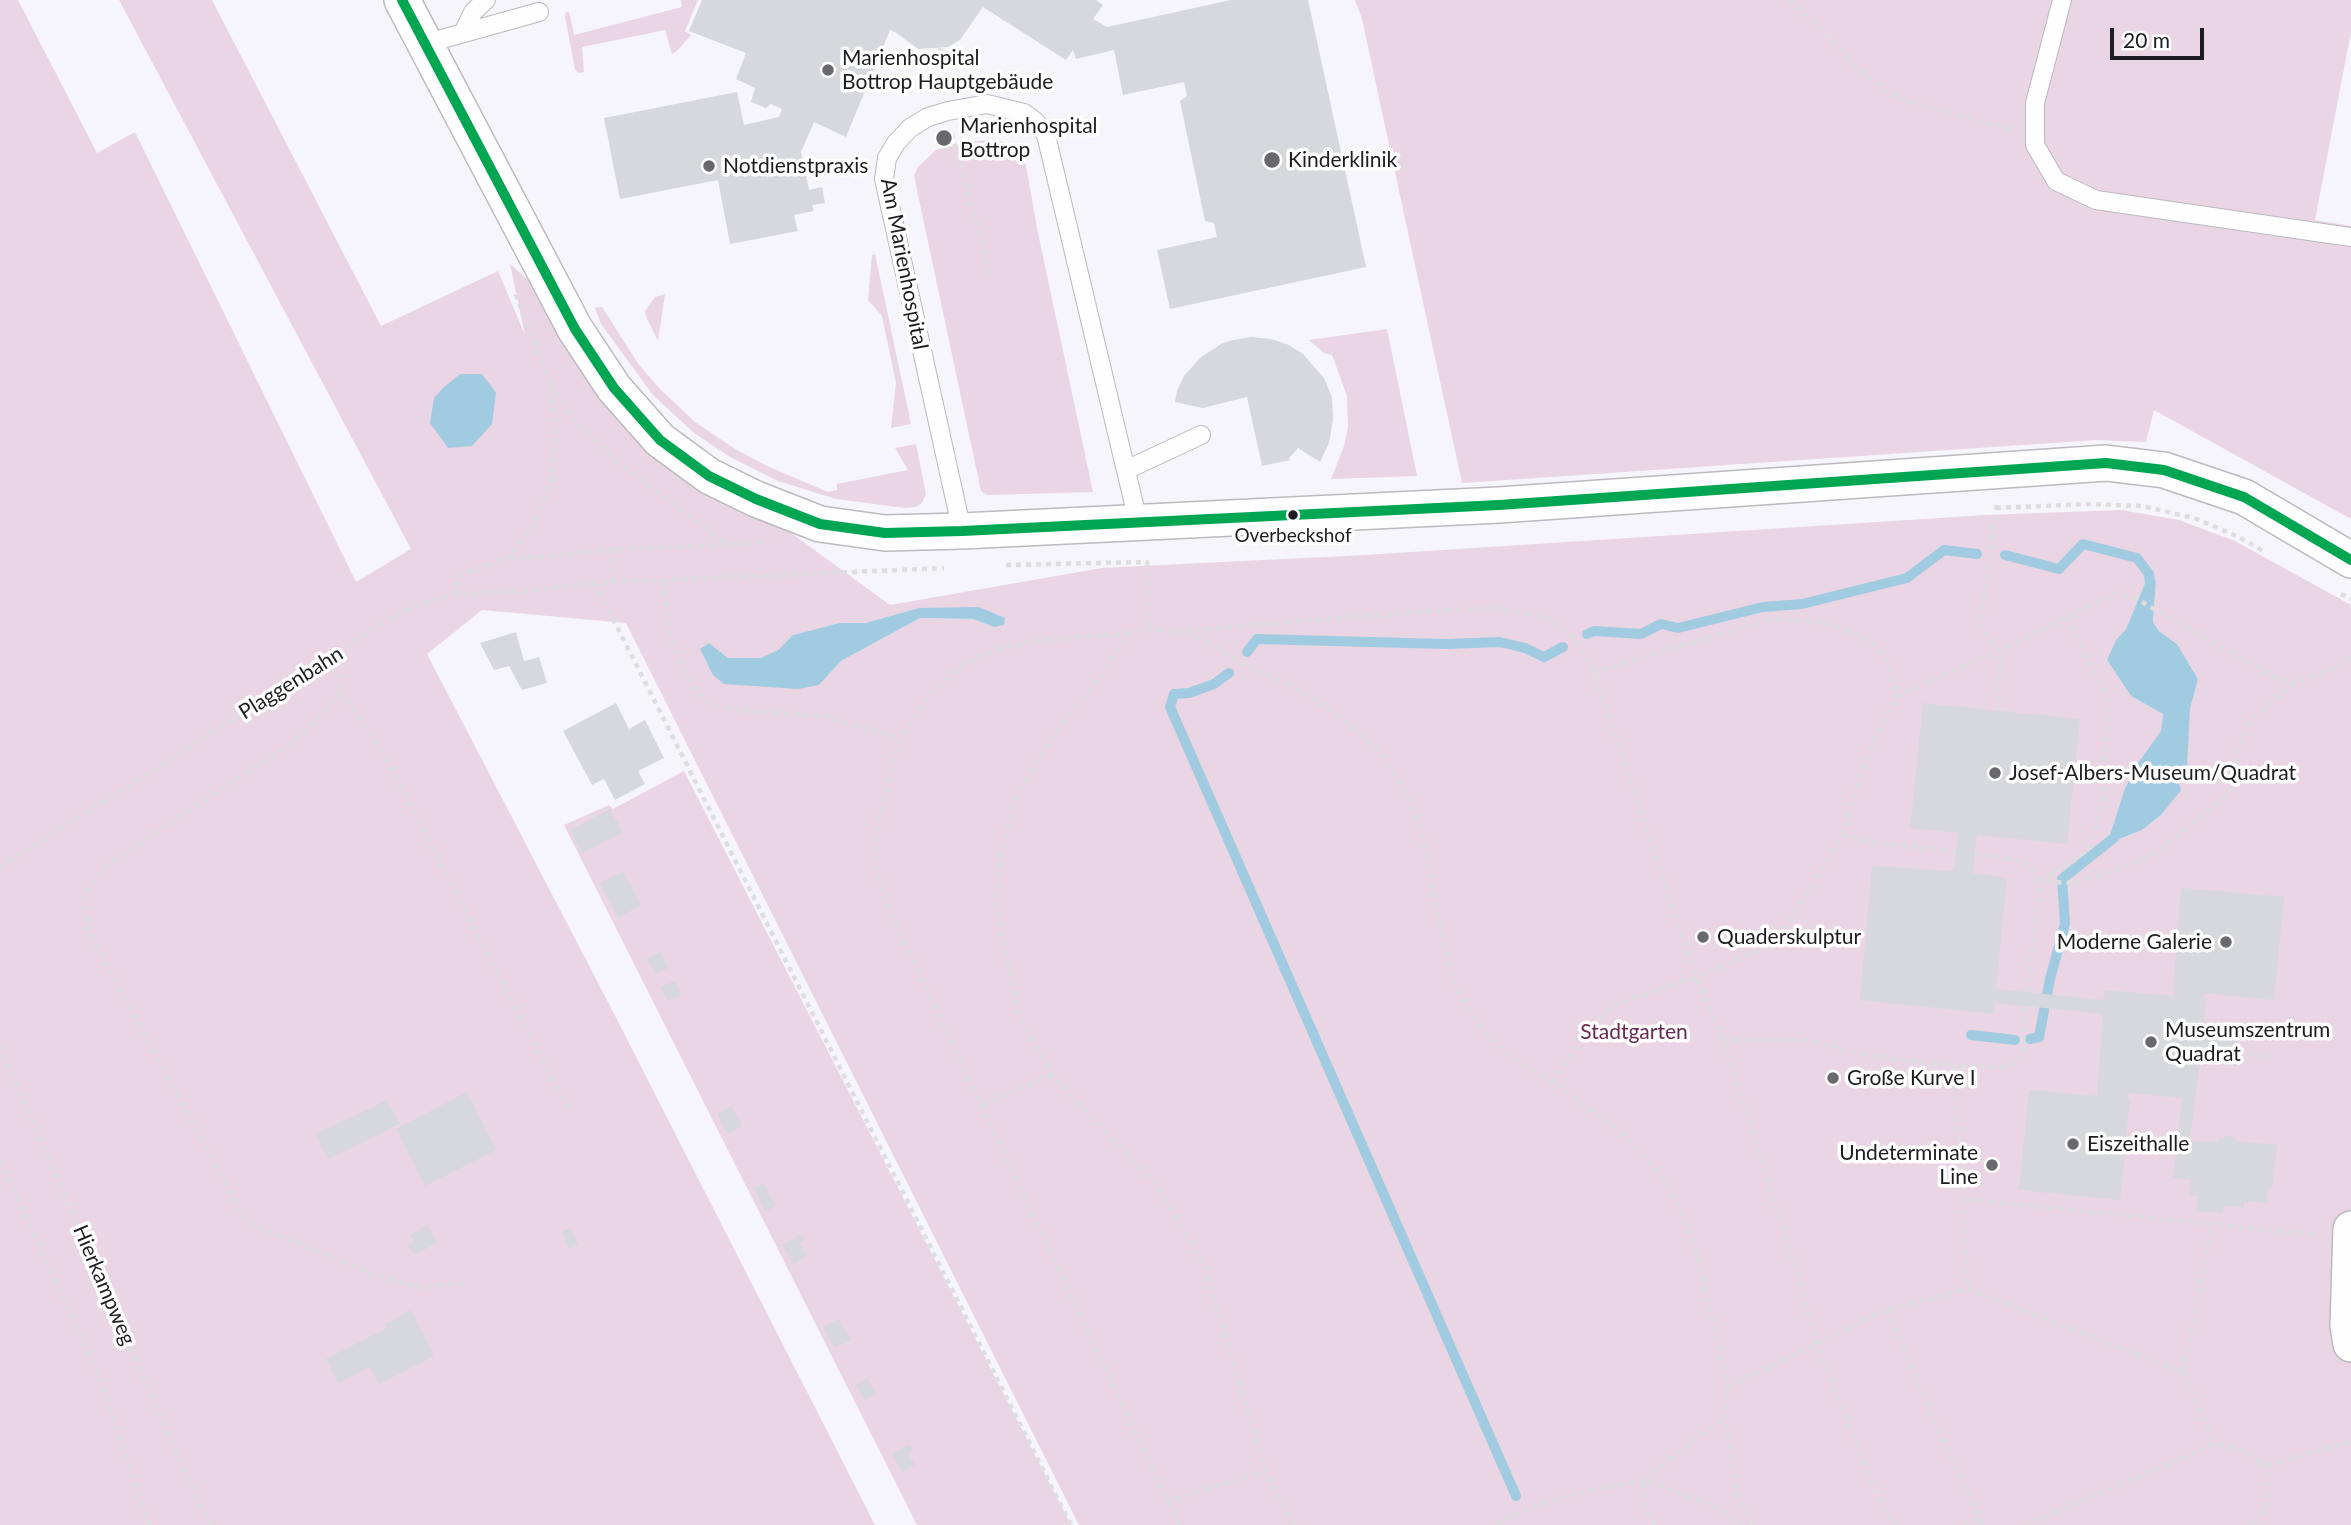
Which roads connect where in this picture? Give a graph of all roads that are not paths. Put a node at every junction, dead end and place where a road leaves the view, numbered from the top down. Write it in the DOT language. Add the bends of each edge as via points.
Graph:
graph roads {
  1 [pos="402,0"];
  2 [pos="486,0"];
  3 [pos="2062,0"];
  4 [pos="538,12"];
  5 [pos="463,33"];
  6 [pos="424,44"];
  7 [pos="2351,237"];
  8 [pos="1201,435"];
  9 [pos="1126,470"];
  10 [pos="1138,521"];
  11 [pos="962,531"];
  12 [pos="2351,560"];
  13 [pos="2351,1234"];
  14 [pos="2351,1344"];
  1 -- 6 [label="street"];
  2 -- 5 [label="lane"];
  3 -- 7 [label="lane" via="2035,103 2035,145 2056,181 2096,200"];
  4 -- 5 [label="lane"];
  5 -- 6 [label="lane"];
  6 -- 11 [label="street" via="575,330 614,388 660,440 709,476 820,524 885,533"];
  8 -- 9 [label="lane"];
  9 -- 10 [label="lane, Am Marienhospital"];
  9 -- 11 [label="lane, Am Marienhospital" via="1046,135 1037,122 1013,109 987,104 928,117 895,143 884,179"];
  10 -- 11 [label="street"];
  10 -- 12 [label="street" via="1499,505 2106,463 2164,470 2244,497"];
  13 -- 14 [label="street"];
}
